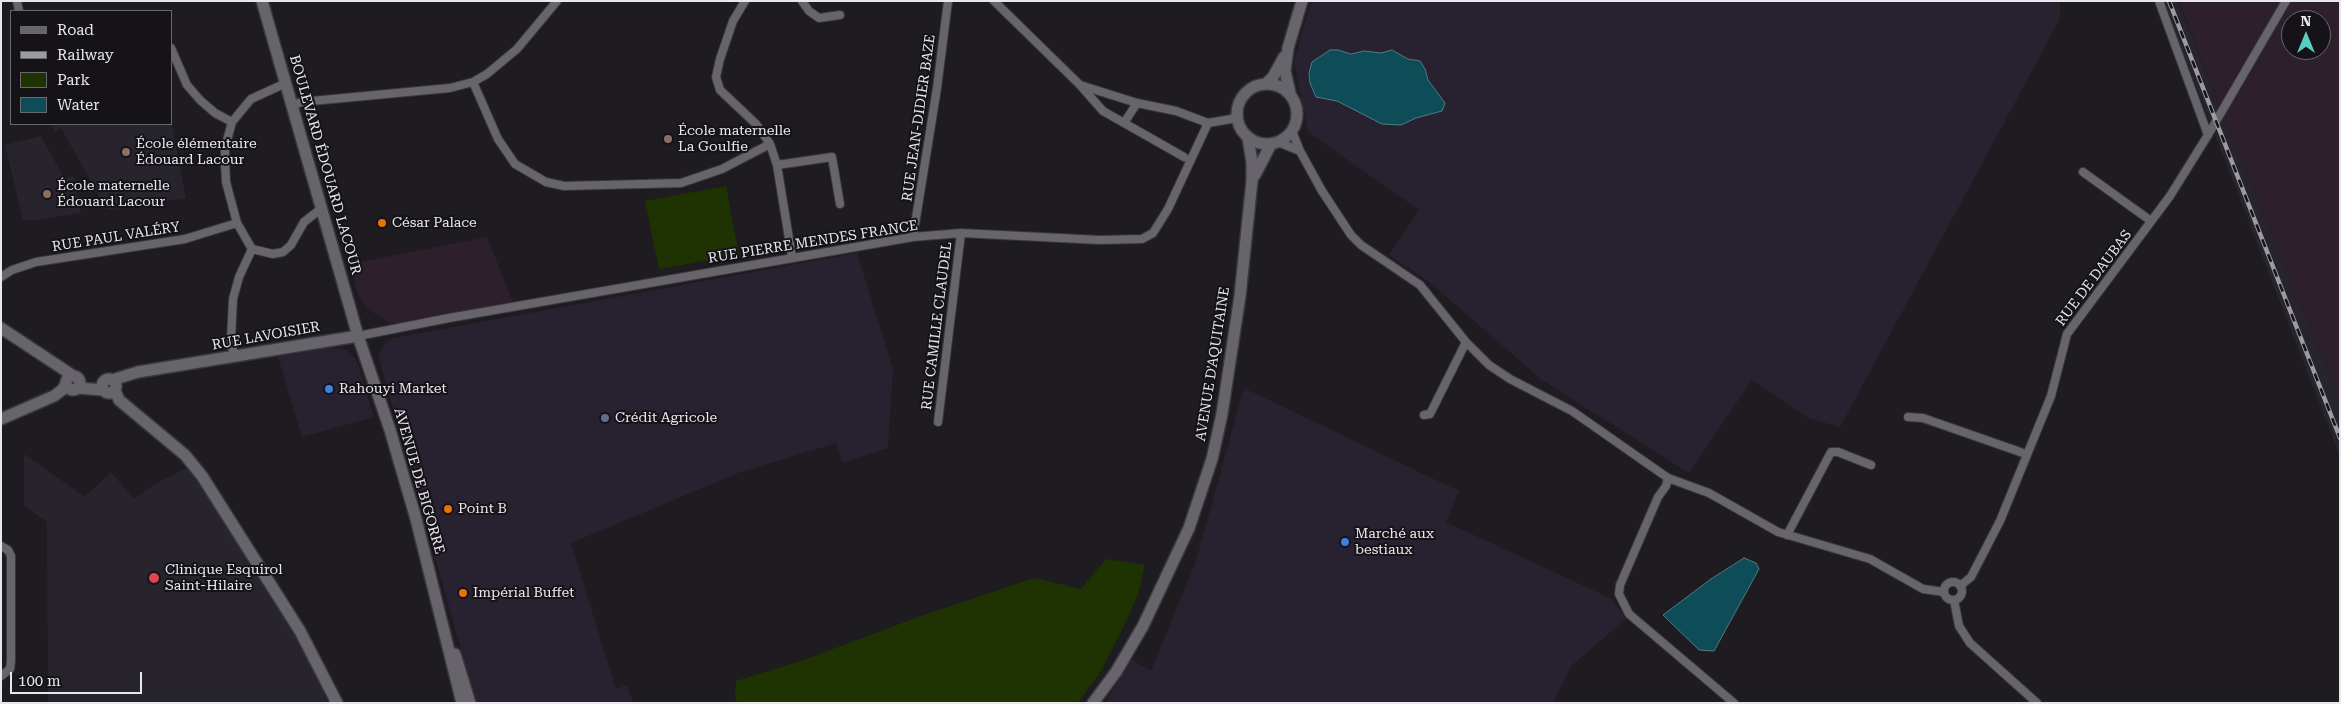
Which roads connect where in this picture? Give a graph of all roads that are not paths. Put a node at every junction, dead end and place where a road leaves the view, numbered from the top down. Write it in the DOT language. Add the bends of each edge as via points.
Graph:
graph roads {
  1 [pos="262,1"];
  2 [pos="557,1"];
  3 [pos="745,1"];
  4 [pos="802,1"];
  5 [pos="948,1"];
  6 [pos="994,1"];
  7 [pos="1302,1"];
  8 [pos="2159,1"];
  9 [pos="2286,1"];
  10 [pos="840,15"];
  11 [pos="1288,48"];
  12 [pos="172,50"];
  13 [pos="473,82"];
  14 [pos="286,83"];
  15 [pos="1266,84"];
  16 [pos="1080,85"];
  17 [pos="1290,93"];
  18 [pos="1138,103"];
  19 [pos="292,106"];
  20 [pos="1237,118"];
  21 [pos="232,122"];
  22 [pos="1124,123"];
  23 [pos="1208,123"];
  24 [pos="1292,131"];
  25 [pos="2208,135"];
  26 [pos="1248,138"];
  27 [pos="1274,143"];
  28 [pos="770,144"];
  29 [pos="1300,151"];
  30 [pos="1184,157"];
  31 [pos="777,165"];
  32 [pos="2083,172"];
  33 [pos="1252,181"];
  34 [pos="840,204"];
  35 [pos="322,208"];
  36 [pos="2151,221"];
  37 [pos="237,223"];
  38 [pos="961,233"];
  39 [pos="913,238"];
  40 [pos="252,249"];
  41 [pos="792,258"];
  42 [pos="1,277"];
  43 [pos="1,328"];
  44 [pos="358,336"];
  45 [pos="1466,342"];
  46 [pos="236,356"];
  47 [pos="72,383"];
  48 [pos="109,387"];
  49 [pos="1424,416"];
  50 [pos="1908,417"];
  51 [pos="1,419"];
  52 [pos="938,422"];
  53 [pos="2026,454"];
  54 [pos="1871,465"];
  55 [pos="1668,478"];
  56 [pos="1787,536"];
  57 [pos="1,546"];
  58 [pos="1960,586"];
  59 [pos="1944,592"];
  60 [pos="1954,600"];
  61 [pos="446,634"];
  62 [pos="1,676"];
  63 [pos="460,698"];
  64 [pos="337,703"];
  65 [pos="466,703"];
  66 [pos="470,703"];
  67 [pos="1093,703"];
  68 [pos="1734,703"];
  69 [pos="2036,703"];
  1 -- 14 [label="street, BOULEVARD ÉDOUARD LACOUR"];
  2 -- 13 [label="street" via="517,49"];
  3 -- 28 [label="street" via="733,21 716,77 720,90 756,124"];
  4 -- 10 [label="street" via="818,18"];
  5 -- 39 [label="street, RUE JEAN-DIDIER BAZE"];
  6 -- 16 [label="street"];
  7 -- 11 [label="street"];
  8 -- 25 [label="street"];
  9 -- 25 [label="street, RUE DE DAUBAS"];
  11 -- 15 [label="street"];
  11 -- 17 [label="street" via="1285,71"];
  12 -- 21 [label="street" via="187,85 215,113"];
  13 -- 19 [label="street" via="450,88 302,102"];
  13 -- 28 [label="street" via="498,140 515,164 546,182 564,186 681,183 722,169"];
  14 -- 19 [label="street, BOULEVARD ÉDOUARD LACOUR"];
  14 -- 21 [label="street" via="251,99"];
  15 -- 17 [label="street" via="1275,84"];
  15 -- 20 [label="street" via="1248,91 1238,108"];
  16 -- 18 [label="street"];
  16 -- 22 [label="street" via="1103,111"];
  17 -- 24 [label="street" via="1297,109"];
  18 -- 22 [label="street"];
  18 -- 23 [label="street" via="1176,111"];
  19 -- 35 [label="street, BOULEVARD ÉDOUARD LACOUR"];
  20 -- 23 [label="street"];
  20 -- 26 [label="street"];
  21 -- 37 [label="street" via="224,162"];
  22 -- 30 [label="street"];
  23 -- 38 [label="street, RUE PIERRE MENDES FRANCE" via="1168,209 1153,233 1142,239"];
  24 -- 27 [label="street"];
  24 -- 29 [label="street"];
  25 -- 36 [label="street, RUE DE DAUBAS"];
  26 -- 27 [label="street" via="1263,144"];
  26 -- 33 [label="street, AVENUE D'AQUITAINE"];
  27 -- 29 [label="street"];
  27 -- 33 [label="street, AVENUE D'AQUITAINE" via="1262,157"];
  28 -- 31 [label="street"];
  29 -- 45 [label="street" via="1351,235 1420,285"];
  31 -- 34 [label="street" via="832,156"];
  31 -- 41 [label="street"];
  32 -- 36 [label="street"];
  33 -- 67 [label="street, AVENUE D'AQUITAINE" via="1240,296 1212,459 1189,528 1158,595 1116,672"];
  35 -- 40 [label="street" via="304,222 291,245 283,252 273,254"];
  35 -- 44 [label="street, BOULEVARD ÉDOUARD LACOUR"];
  36 -- 53 [label="street, RUE DE DAUBAS" via="2067,334 2051,396"];
  37 -- 40 [label="street"];
  37 -- 42 [label="street, RUE PAUL VALÉRY" via="185,239 36,262"];
  38 -- 39 [label="street, RUE PIERRE MENDES FRANCE"];
  38 -- 52 [label="street, RUE CAMILLE CLAUDEL"];
  39 -- 41 [label="street, RUE PIERRE MENDES FRANCE"];
  40 -- 46 [label="street" via="233,299 231,339"];
  41 -- 44 [label="street, RUE PIERRE MENDES FRANCE"];
  43 -- 47 [label="street" via="51,361"];
  44 -- 46 [label="street, RUE LAVOISIER"];
  44 -- 61 [label="street, AVENUE DE BIGORRE" via="390,430"];
  45 -- 49 [label="street" via="1430,414"];
  45 -- 55 [label="street" via="1489,365 1572,411"];
  46 -- 48 [label="street, RUE LAVOISIER" via="132,377"];
  47 -- 48 [label="street, RUE LAVOISIER"];
  47 -- 51 [label="street" via="61,398"];
  48 -- 64 [label="street" via="202,476 300,631"];
  50 -- 53 [label="street" via="1923,418"];
  53 -- 58 [label="street, RUE DE DAUBAS" via="1992,537 1971,577"];
  54 -- 56 [label="street" via="1831,452"];
  55 -- 56 [label="street" via="1709,493"];
  55 -- 68 [label="street" via="1620,585 1619,594 1630,614"];
  56 -- 59 [label="street" via="1870,560 1923,589"];
  57 -- 62 [label="street" via="11,556 11,661 10,669"];
  58 -- 59 [label="street" via="1950,583"];
  58 -- 60 [label="street" via="1961,595"];
  59 -- 60 [label="street"];
  60 -- 69 [label="street" via="1959,626 1970,643"];
  61 -- 63 [label="street, AVENUE DE BIGORRE" via="446,646"];
  61 -- 66 [label="street, AVENUE DE BIGORRE" via="453,646"];
  63 -- 65 [label="street, AVENUE DE BIGORRE"];
}
